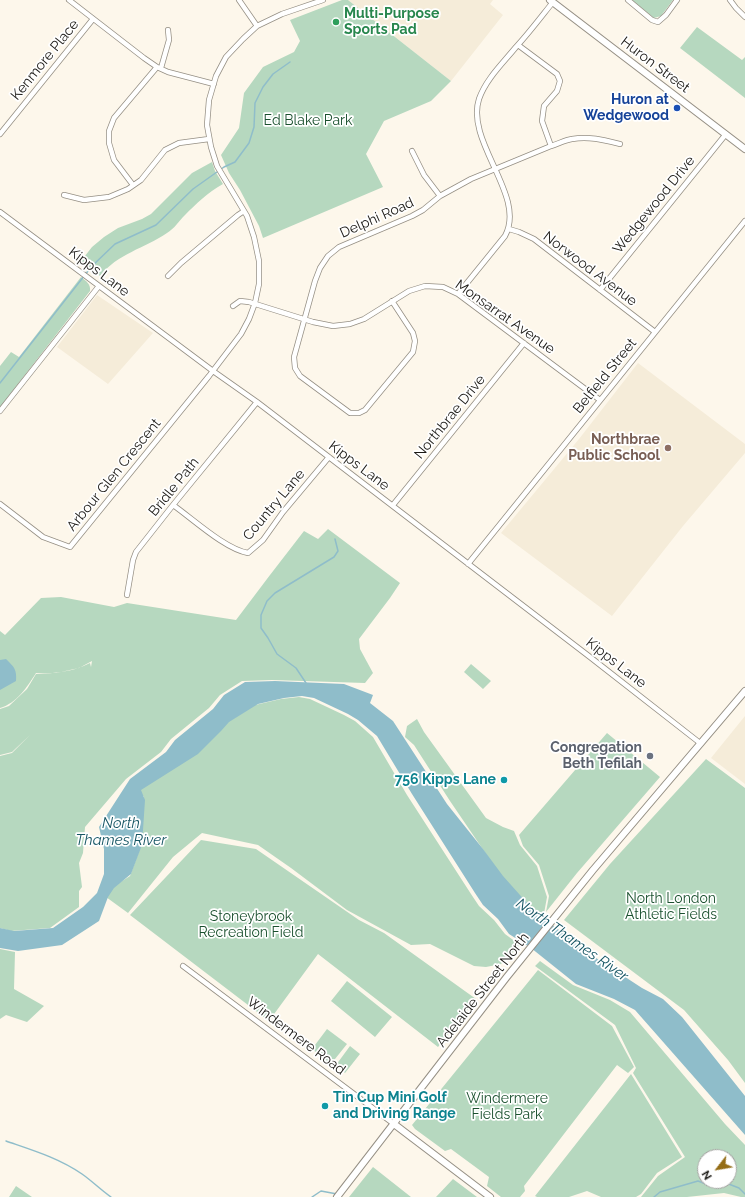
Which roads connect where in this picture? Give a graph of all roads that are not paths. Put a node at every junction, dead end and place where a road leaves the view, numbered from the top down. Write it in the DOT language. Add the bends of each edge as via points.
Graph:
graph roads {
  1 [pos="69,0"];
  2 [pos="239,0"];
  3 [pos="628,0"];
  4 [pos="678,0"];
  5 [pos="730,0"];
  6 [pos="320,1"];
  7 [pos="551,1"];
  8 [pos="745,17"];
  9 [pos="93,19"];
  10 [pos="258,26"];
  11 [pos="168,30"];
  12 [pos="518,45"];
  13 [pos="159,68"];
  14 [pos="214,84"];
  15 [pos="0,134"];
  16 [pos="726,134"];
  17 [pos="209,139"];
  18 [pos="620,144"];
  19 [pos="551,146"];
  20 [pos="745,149"];
  21 [pos="412,151"];
  22 [pos="495,169"];
  23 [pos="133,185"];
  24 [pos="64,195"];
  25 [pos="440,196"];
  26 [pos="244,211"];
  27 [pos="0,212"];
  28 [pos="745,220"];
  29 [pos="509,229"];
  30 [pos="168,276"];
  31 [pos="99,286"];
  32 [pos="600,290"];
  33 [pos="458,294"];
  34 [pos="392,301"];
  35 [pos="255,303"];
  36 [pos="232,306"];
  37 [pos="304,319"];
  38 [pos="654,332"];
  39 [pos="524,343"];
  40 [pos="213,371"];
  41 [pos="600,400"];
  42 [pos="257,402"];
  43 [pos="0,411"];
  44 [pos="329,457"];
  45 [pos="0,504"];
  46 [pos="173,505"];
  47 [pos="393,506"];
  48 [pos="468,564"];
  49 [pos="127,595"];
  50 [pos="745,691"];
  51 [pos="700,743"];
  52 [pos="183,966"];
  53 [pos="394,1124"];
  54 [pos="337,1197"];
  55 [pos="490,1197"];
  1 -- 9 [label="street"];
  2 -- 10 [label="street"];
  3 -- 4 [label="street" via="658,22"];
  5 -- 8 [label="street"];
  6 -- 10 [label="street" via="282,14"];
  7 -- 12 [label="street"];
  7 -- 16 [label="main road, Huron Street"];
  9 -- 13 [label="street"];
  9 -- 15 [label="street, Kenmore Place"];
  10 -- 14 [label="street" via="226,57"];
  11 -- 13 [label="street" via="169,40"];
  12 -- 19 [label="street" via="557,74 560,80 557,91 544,106 542,121"];
  12 -- 22 [label="street" via="489,80 479,98 478,123"];
  13 -- 14 [label="street"];
  13 -- 23 [label="street" via="114,118 109,131 109,143 114,160"];
  14 -- 17 [label="street" via="209,100"];
  16 -- 20 [label="main road, Huron Street"];
  16 -- 32 [label="street, Wedgewood Drive"];
  17 -- 23 [label="street" via="179,143 165,150 141,180"];
  17 -- 26 [label="street" via="218,168"];
  18 -- 19 [label="street, Delphi Road" via="584,138 571,139"];
  19 -- 22 [label="street, Delphi Road"];
  21 -- 25 [label="street" via="424,175"];
  22 -- 25 [label="street, Delphi Road"];
  22 -- 29 [label="street" via="509,207"];
  23 -- 24 [label="street" via="109,197 84,200"];
  25 -- 37 [label="street, Delphi Road" via="424,210 339,247 328,256 317,275"];
  26 -- 30 [label="street" via="180,263"];
  26 -- 35 [label="street" via="254,237 259,261 259,284"];
  27 -- 31 [label="street, Kipps Lane"];
  28 -- 38 [label="street, Belfield Street"];
  29 -- 32 [label="street, Norwood Avenue" via="534,239"];
  29 -- 33 [label="street"];
  31 -- 40 [label="street, Kipps Lane"];
  31 -- 43 [label="street"];
  32 -- 38 [label="street, Norwood Avenue"];
  33 -- 34 [label="street, Monsarrat Avenue" via="443,287 425,286 409,291"];
  33 -- 39 [label="street, Monsarrat Avenue"];
  34 -- 37 [label="street, Monsarrat Avenue" via="364,319 350,324 333,326"];
  34 -- 37 [label="street, Delphi Road" via="413,333 413,352 366,410 359,413 350,413 300,376 295,368 294,357"];
  35 -- 36 [label="street, Monsarrat Avenue" via="240,301"];
  35 -- 37 [label="street, Monsarrat Avenue"];
  35 -- 40 [label="street" via="241,334"];
  38 -- 41 [label="street, Belfield Street"];
  39 -- 41 [label="street, Monsarrat Avenue"];
  39 -- 47 [label="street, Northbrae Drive"];
  40 -- 42 [label="street, Kipps Lane"];
  40 -- 45 [label="street, Arbour Glen Crescent" via="70,547 43,537"];
  41 -- 48 [label="street, Belfield Street"];
  42 -- 44 [label="street, Kipps Lane"];
  42 -- 46 [label="street, Bridle Path"];
  44 -- 46 [label="street, Country Lane" via="263,540 248,553 240,552 224,543"];
  44 -- 47 [label="street, Kipps Lane"];
  46 -- 49 [label="street, Bridle Path" via="135,555"];
  47 -- 48 [label="street, Kipps Lane"];
  48 -- 51 [label="street, Kipps Lane"];
  50 -- 51 [label="main road, Adelaide Street North"];
  51 -- 53 [label="main road, Adelaide Street North" via="593,870"];
  52 -- 53 [label="street, Windermere Road"];
  53 -- 54 [label="main road, Adelaide Street North"];
  53 -- 55 [label="main road, Windermere Road"];
}
